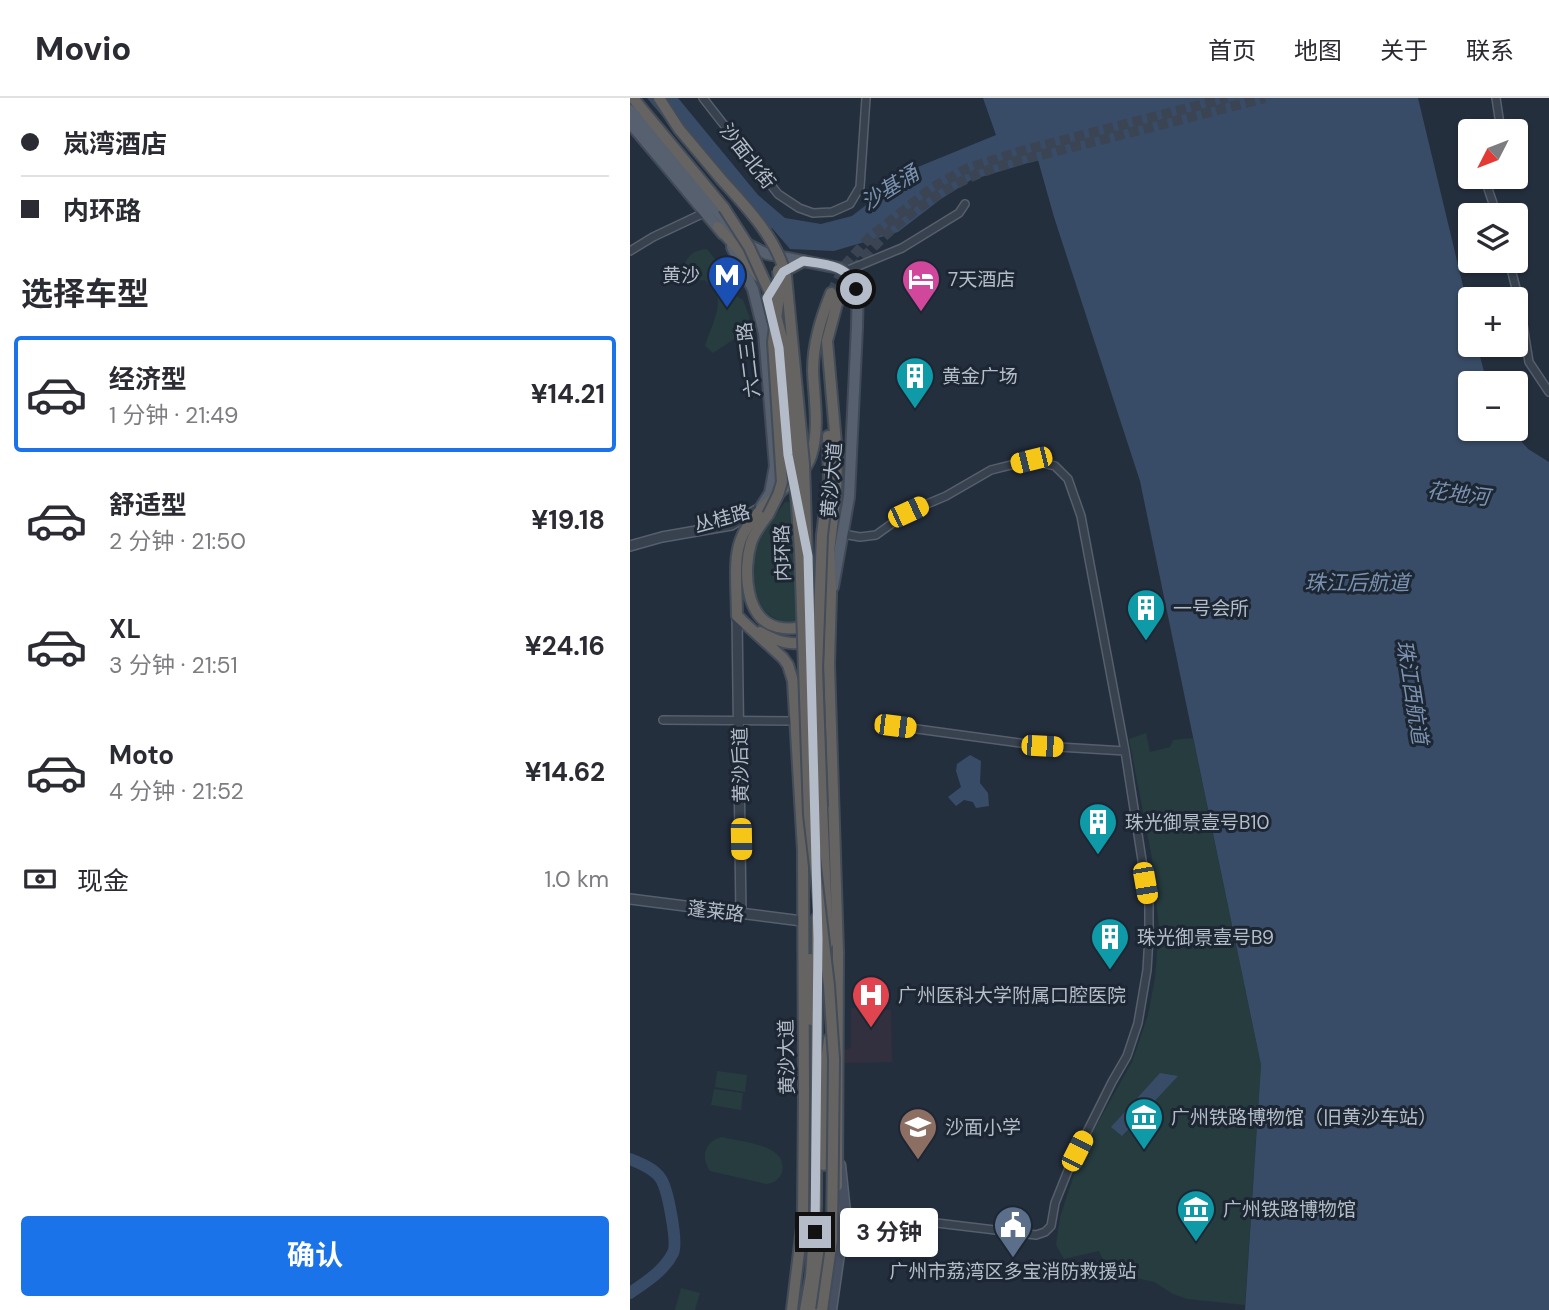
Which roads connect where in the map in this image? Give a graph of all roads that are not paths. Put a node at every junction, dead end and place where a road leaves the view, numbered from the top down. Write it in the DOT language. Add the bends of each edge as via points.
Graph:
graph roads {
  1 [pos="633,98"];
  2 [pos="659,98"];
  3 [pos="716,98"];
  4 [pos="866,98"];
  5 [pos="1496,98"];
  6 [pos="706,101"];
  7 [pos="630,110"];
  8 [pos="1499,119"];
  9 [pos="630,123"];
  10 [pos="965,204"];
  11 [pos="706,212"];
  12 [pos="718,227"];
  13 [pos="774,243"];
  14 [pos="630,251"];
  15 [pos="803,261"];
  16 [pos="846,271"];
  17 [pos="1512,273"];
  18 [pos="767,298"];
  19 [pos="827,341"];
  20 [pos="1549,392"];
  21 [pos="788,455"];
  22 [pos="765,511"];
  23 [pos="843,534"];
  24 [pos="630,540"];
  25 [pos="630,546"];
  26 [pos="808,556"];
  27 [pos="831,594"];
  28 [pos="737,615"];
  29 [pos="792,674"];
  30 [pos="830,692"];
  31 [pos="663,720"];
  32 [pos="739,721"];
  33 [pos="795,721"];
  34 [pos="895,726"];
  35 [pos="1125,751"];
  36 [pos="818,807"];
  37 [pos="803,880"];
  38 [pos="836,892"];
  39 [pos="630,900"];
  40 [pos="741,914"];
  41 [pos="802,921"];
  42 [pos="828,942"];
  43 [pos="829,1039"];
  44 [pos="817,1089"];
  45 [pos="821,1157"];
  46 [pos="839,1158"];
  47 [pos="845,1212"];
  48 [pos="832,1247"];
  49 [pos="792,1310"];
  50 [pos="805,1310"];
  51 [pos="813,1310"];
  52 [pos="822,1310"];
  53 [pos="831,1310"];
  1 -- 52 [label="highway, 内环路, bridge" via="743,236 770,293 785,356 800,550 809,815 834,1051 832,1240"];
  2 -- 13 [label="highway, 内环路, bridge" via="679,129"];
  3 -- 6 [label="street"];
  4 -- 6 [label="street, 沙面北街" via="860,187 850,204 832,212 813,213 778,194"];
  5 -- 8 [label="street"];
  7 -- 15 [label="main road" via="741,239 755,250"];
  9 -- 11 [label="main road, 六二三路"];
  10 -- 16 [label="street" via="959,213 902,248"];
  11 -- 12 [label="main road, 六二三路"];
  11 -- 14 [label="street"];
  12 -- 18 [label="highway" via="753,267"];
  12 -- 22 [label="main road, 六二三路" via="745,271 763,326 775,466"];
  13 -- 22 [label="highway, bridge" via="780,289 773,342 782,482"];
  13 -- 26 [label="highway, 内环路, bridge" via="788,295"];
  15 -- 16 [label="main road"];
  15 -- 18 [label="highway" via="783,272"];
  16 -- 23 [label="main road, 黄沙大道" via="854,281 857,316 850,480"];
  17 -- 20 [label="street" via="1529,362"];
  18 -- 21 [label="highway" via="779,348"];
  19 -- 22 [label="highway" via="835,294 821,319 816,342 816,423 811,457"];
  19 -- 27 [label="highway" via="837,454 829,552"];
  19 -- 36 [label="highway, bridge" via="824,386 829,479 817,669"];
  21 -- 22 [label="highway, bridge" via="785,489 779,502"];
  21 -- 26 [label="highway, bridge"];
  22 -- 24 [label="street, 丛桂路"];
  22 -- 25 [label="street, 丛桂路" via="731,525"];
  22 -- 27 [label="highway" via="749,550 750,596 760,619 793,629 806,626"];
  22 -- 28 [label="highway" via="745,528 739,544"];
  23 -- 27 [label="main road, 黄沙大道"];
  23 -- 35 [label="street" via="876,535 908,512 991,470 1031,460 1055,466 1068,479 1081,516"];
  26 -- 36 [label="highway, 内环路, bridge"];
  27 -- 28 [label="highway" via="824,626 806,642 776,640"];
  27 -- 30 [label="highway, 黄沙大道"];
  28 -- 29 [label="highway" via="783,658"];
  28 -- 32 [label="street, 黄沙后道"];
  29 -- 30 [label="highway" via="816,670"];
  29 -- 33 [label="highway, 黄沙大道"];
  30 -- 38 [label="highway, 黄沙大道"];
  31 -- 32 [label="street"];
  32 -- 33 [label="street"];
  32 -- 40 [label="street, 黄沙后道"];
  33 -- 37 [label="highway, 黄沙大道"];
  34 -- 35 [label="street" via="1042,746"];
  35 -- 47 [label="street" via="1149,905 1147,970 1127,1056 1069,1168 1051,1226 1036,1235"];
  36 -- 42 [label="highway"];
  36 -- 44 [label="highway, 内环路"];
  37 -- 41 [label="highway, 黄沙大道"];
  37 -- 44 [label="highway"];
  38 -- 42 [label="highway"];
  38 -- 46 [label="highway, 黄沙大道"];
  39 -- 40 [label="street, 蓬莱路"];
  40 -- 41 [label="street, 蓬莱路"];
  41 -- 49 [label="highway, 黄沙大道" via="803,1219"];
  42 -- 43 [label="highway"];
  43 -- 45 [label="highway"];
  43 -- 48 [label="highway"];
  44 -- 45 [label="highway, 内环路"];
  45 -- 50 [label="highway, 内环路"];
  45 -- 51 [label="highway" via="821,1244"];
  46 -- 47 [label="main road"];
  46 -- 48 [label="highway, 黄沙大道"];
  47 -- 53 [label="main road"];
  48 -- 52 [label="highway, 黄沙大道"];
}
